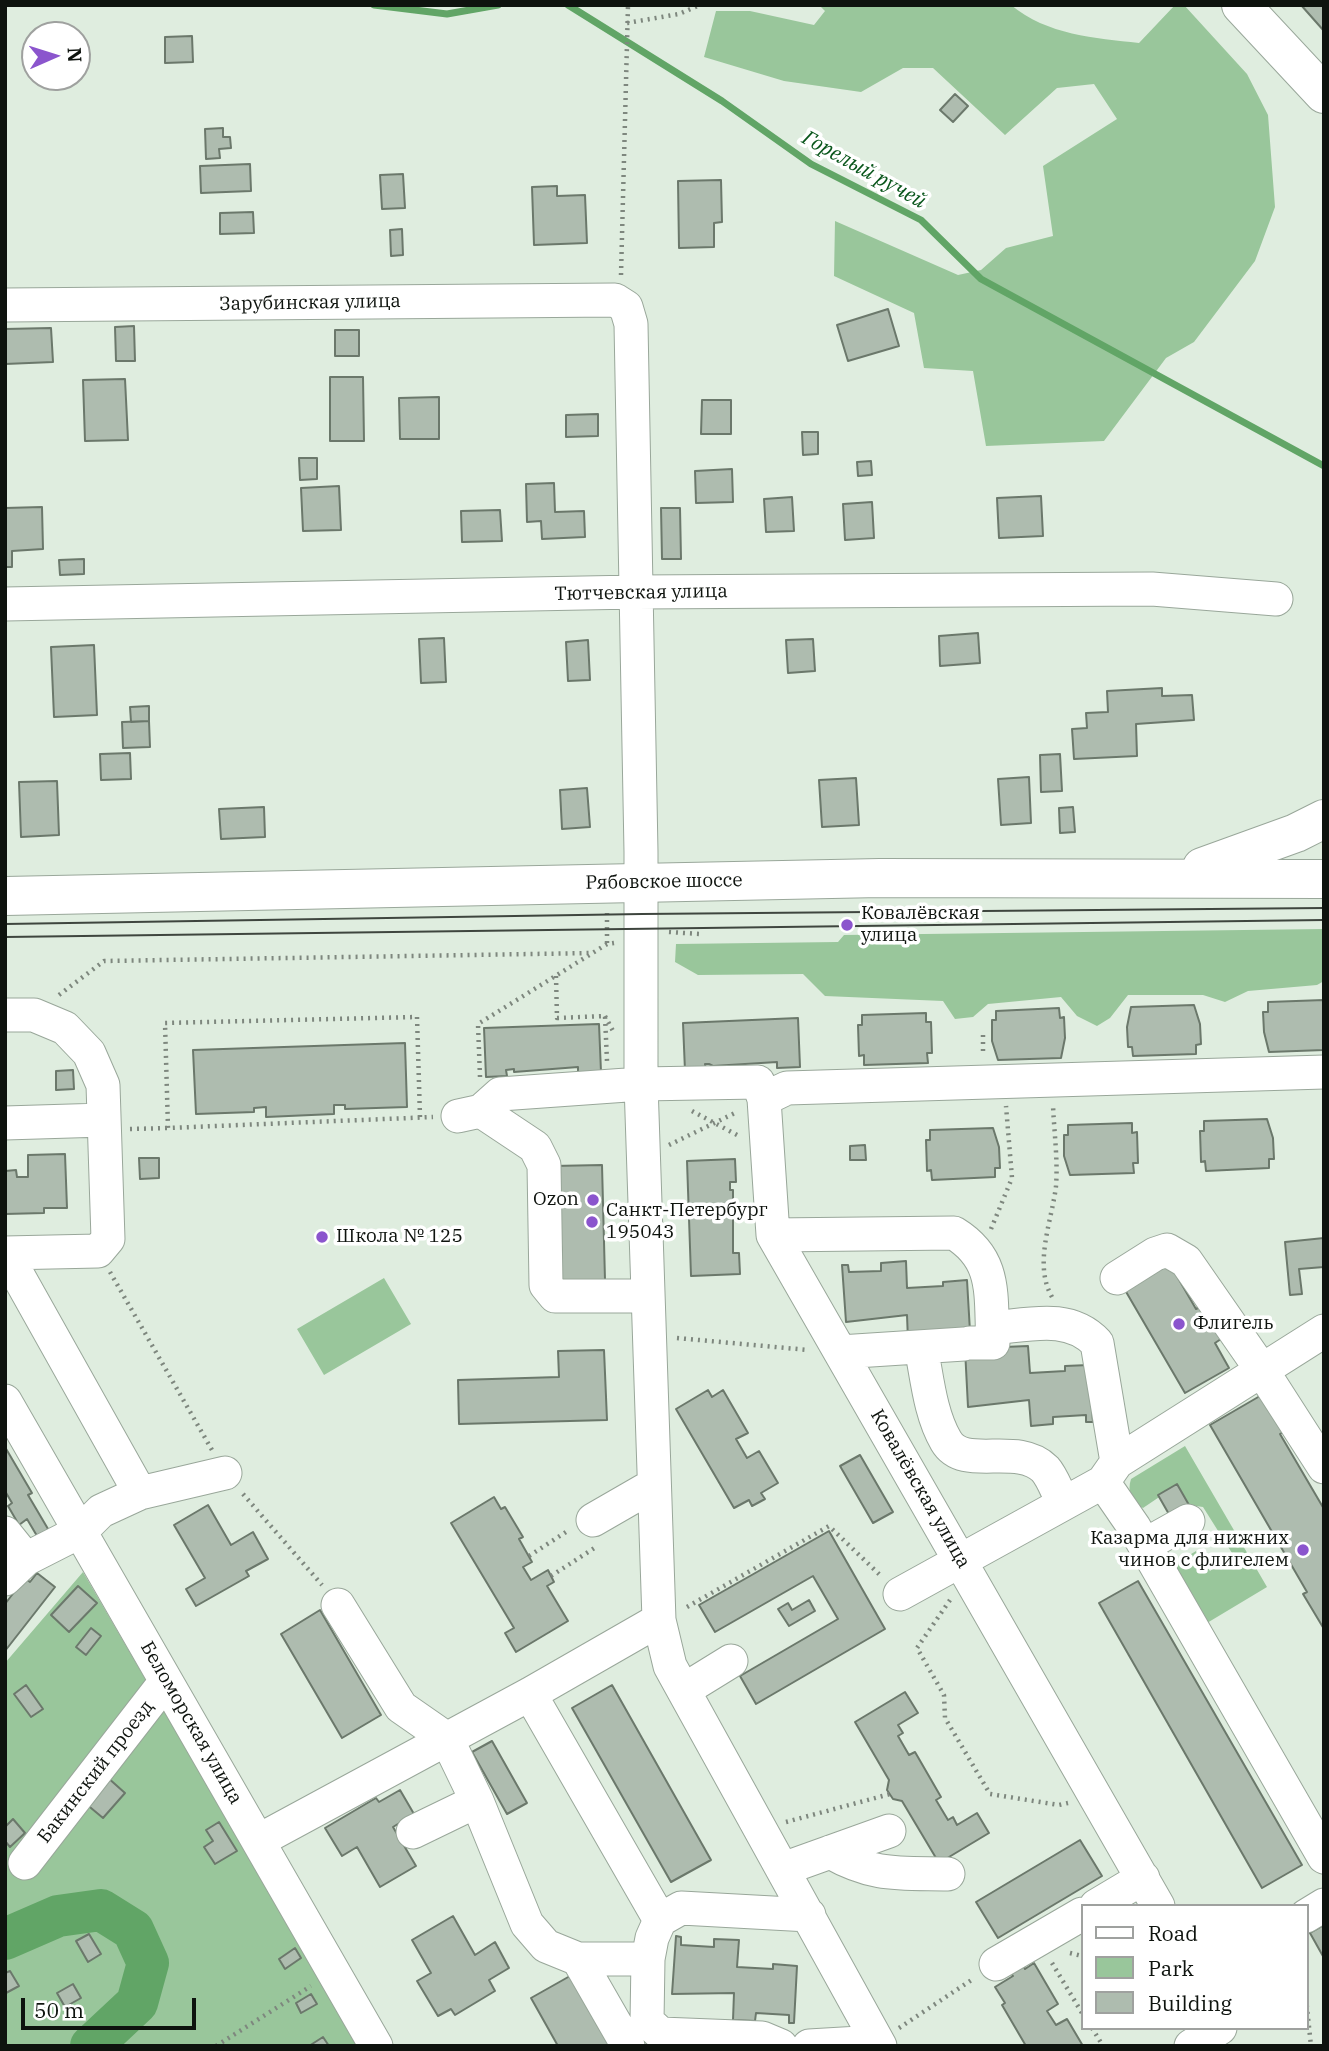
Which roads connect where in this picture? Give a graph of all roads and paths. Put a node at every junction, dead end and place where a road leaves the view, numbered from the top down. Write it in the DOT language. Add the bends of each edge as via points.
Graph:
graph roads {
  1 [pos="628,5"];
  2 [pos="700,5"];
  3 [pos="1243,6"];
  4 [pos="627,23"];
  5 [pos="1324,94"];
  6 [pos="615,300"];
  7 [pos="5,306"];
  8 [pos="636,592"];
  9 [pos="1276,599"];
  10 [pos="5,604"];
  11 [pos="1324,819"];
  12 [pos="1151,877"];
  13 [pos="1324,879"];
  14 [pos="641,883"];
  15 [pos="5,896"];
  16 [pos="606,905"];
  17 [pos="669,934"];
  18 [pos="700,934"];
  19 [pos="618,943"];
  20 [pos="607,944"];
  21 [pos="593,953"];
  22 [pos="556,975"];
  23 [pos="19,1015"];
  24 [pos="1324,1072"];
  25 [pos="1052,1080"];
  26 [pos="1001,1082"];
  27 [pos="641,1084"];
  28 [pos="608,1086"];
  29 [pos="764,1099"];
  30 [pos="690,1110"];
  31 [pos="470,1114"];
  32 [pos="420,1117"];
  33 [pos="714,1123"];
  34 [pos="5,1124"];
  35 [pos="104,1125"];
  36 [pos="168,1128"];
  37 [pos="768,1152"];
  38 [pos="643,1157"];
  39 [pos="773,1235"];
  40 [pos="973,1245"];
  41 [pos="98,1251"];
  42 [pos="6,1253"];
  43 [pos="1117,1278"];
  44 [pos="648,1296"];
  45 [pos="1066,1322"];
  46 [pos="1324,1331"];
  47 [pos="649,1335"];
  48 [pos="976,1338"];
  49 [pos="921,1347"];
  50 [pos="841,1352"];
  51 [pos="1261,1369"];
  52 [pos="5,1401"];
  53 [pos="1324,1467"];
  54 [pos="1110,1472"];
  55 [pos="225,1473"];
  56 [pos="652,1486"];
  57 [pos="140,1493"];
  58 [pos="1063,1502"];
  59 [pos="593,1520"];
  60 [pos="1188,1521"];
  61 [pos="81,1531"];
  62 [pos="5,1533"];
  63 [pos="1145,1545"];
  64 [pos="529,1556"];
  65 [pos="965,1567"];
  66 [pos="16,1569"];
  67 [pos="551,1576"];
  68 [pos="900,1594"];
  69 [pos="338,1605"];
  70 [pos="659,1620"];
  71 [pos="731,1661"];
  72 [pos="166,1681"];
  73 [pos="684,1690"];
  74 [pos="530,1694"];
  75 [pos="447,1739"];
  76 [pos="890,1794"];
  77 [pos="1098,1797"];
  78 [pos="477,1801"];
  79 [pos="760,1828"];
  80 [pos="889,1831"];
  81 [pos="413,1832"];
  82 [pos="258,1841"];
  83 [pos="830,1852"];
  84 [pos="1324,1857"];
  85 [pos="25,1863"];
  86 [pos="783,1869"];
  87 [pos="948,1874"];
  88 [pos="1151,1892"];
  89 [pos="1104,1904"];
  90 [pos="1324,1905"];
  91 [pos="809,1915"];
  92 [pos="1080,1915"];
  93 [pos="1308,1915"];
  94 [pos="660,1920"];
  95 [pos="1032,1943"];
  96 [pos="578,1959"];
  97 [pos="649,1959"];
  98 [pos="996,1964"];
  99 [pos="333,1972"];
  100 [pos="1080,2009"];
  101 [pos="1308,2017"];
  102 [pos="1093,2030"];
  103 [pos="1217,2030"];
  104 [pos="1229,2030"];
  105 [pos="879,2044"];
  106 [pos="216,2046"];
  107 [pos="376,2046"];
  108 [pos="628,2046"];
  109 [pos="781,2046"];
  110 [pos="809,2046"];
  111 [pos="1102,2046"];
  112 [pos="1191,2046"];
  113 [pos="1239,2046"];
  114 [pos="1311,2046"];
  1 -- 4 [label="path"];
  2 -- 4 [label="path" via="679,14"];
  3 -- 5 [label="main road"];
  4 -- 6 [label="path" via="620,279"];
  6 -- 7 [label="street, Зарубинская улица"];
  6 -- 8 [label="street" via="626,307 631,324"];
  8 -- 9 [label="street, Тютчевская улица" via="1152,589"];
  8 -- 10 [label="street, Тютчевская улица"];
  8 -- 14 [label="street"];
  11 -- 12 [label="main road" via="1229,858"];
  12 -- 13 [label="main road, Рябовское шоссе"];
  12 -- 14 [label="main road, Рябовское шоссе"];
  14 -- 15 [label="main road, Рябовское шоссе"];
  14 -- 27 [label="street"];
  16 -- 20 [label="path"];
  17 -- 18 [label="path"];
  19 -- 20 [label="path"];
  20 -- 21 [label="path"];
  21 -- 22 [label="path"];
  21 -- 23 [label="path" via="104,961"];
  22 -- 28 [label="path" via="557,1018 605,1016"];
  22 -- 31 [label="path" via="478,1024"];
  23 -- 35 [label="street" via="65,1028 89,1054 103,1085"];
  24 -- 25 [label="street"];
  25 -- 26 [label="street"];
  25 -- 45 [label="path" via="1056,1185 1045,1240 1047,1288"];
  26 -- 29 [label="street" via="787,1088"];
  26 -- 40 [label="path" via="1010,1127 1012,1178 985,1241"];
  27 -- 28 [label="street"];
  27 -- 29 [label="street" via="758,1082"];
  27 -- 38 [label="street"];
  28 -- 31 [label="street" via="500,1094"];
  29 -- 33 [label="path"];
  29 -- 37 [label="street, Ковалёвская улица"];
  30 -- 33 [label="path"];
  31 -- 32 [label="path"];
  31 -- 44 [label="street" via="535,1147 544,1165 546,1285 555,1297"];
  32 -- 36 [label="path"];
  32 -- 36 [label="path" via="416,1017 165,1023"];
  33 -- 37 [label="path"];
  33 -- 38 [label="path"];
  34 -- 35 [label="street"];
  35 -- 36 [label="path"];
  35 -- 41 [label="street" via="108,1239"];
  37 -- 39 [label="street, Ковалёвская улица"];
  38 -- 44 [label="street"];
  39 -- 40 [label="street" via="954,1233"];
  39 -- 50 [label="street, Ковалёвская улица"];
  40 -- 48 [label="street" via="989,1271"];
  41 -- 42 [label="street"];
  41 -- 55 [label="path"];
  42 -- 57 [label="street"];
  43 -- 51 [label="street" via="1167,1250 1186,1261"];
  44 -- 47 [label="street"];
  45 -- 48 [label="street"];
  45 -- 54 [label="street" via="1084,1329 1097,1343"];
  46 -- 51 [label="street"];
  47 -- 50 [label="path"];
  47 -- 56 [label="street"];
  48 -- 49 [label="street"];
  49 -- 50 [label="street"];
  49 -- 58 [label="street" via="931,1399 946,1442 968,1455 1009,1454 1037,1463"];
  50 -- 65 [label="street, Ковалёвская улица"];
  51 -- 53 [label="street"];
  51 -- 54 [label="street"];
  52 -- 61 [label="street, Беломорская улица"];
  54 -- 58 [label="street"];
  54 -- 63 [label="street"];
  55 -- 57 [label="street"];
  55 -- 69 [label="path"];
  56 -- 59 [label="street"];
  56 -- 70 [label="street"];
  57 -- 61 [label="street" via="101,1511"];
  58 -- 65 [label="street"];
  59 -- 64 [label="path"];
  59 -- 67 [label="path" via="599,1532 596,1548"];
  60 -- 63 [label="street"];
  61 -- 66 [label="street"];
  61 -- 72 [label="street, Беломорская улица"];
  62 -- 66 [label="street"];
  63 -- 84 [label="street"];
  65 -- 68 [label="street"];
  65 -- 77 [label="street, Ковалёвская улица"];
  65 -- 77 [label="path" via="918,1648 944,1695 946,1718 990,1794 1059,1805"];
  68 -- 70 [label="path" via="829,1526"];
  69 -- 75 [label="street" via="401,1707"];
  70 -- 73 [label="street" via="670,1666"];
  70 -- 74 [label="street"];
  71 -- 73 [label="street"];
  72 -- 82 [label="street, Беломорская улица"];
  72 -- 85 [label="street, Бакинский проезд"];
  73 -- 79 [label="street"];
  74 -- 75 [label="street"];
  74 -- 94 [label="street"];
  75 -- 78 [label="street"];
  75 -- 82 [label="street"];
  76 -- 79 [label="path"];
  77 -- 88 [label="street, Ковалёвская улица"];
  78 -- 81 [label="street"];
  78 -- 96 [label="street" via="527,1924 546,1946"];
  79 -- 86 [label="street"];
  80 -- 83 [label="street"];
  82 -- 99 [label="street, Беломорская улица"];
  83 -- 86 [label="street"];
  83 -- 87 [label="street" via="857,1868 882,1873"];
  86 -- 91 [label="street"];
  88 -- 89 [label="street"];
  90 -- 93 [label="street"];
  91 -- 94 [label="street" via="681,1908"];
  91 -- 105 [label="street"];
  92 -- 95 [label="street"];
  94 -- 97 [label="street"];
  95 -- 98 [label="street"];
  95 -- 100 [label="path" via="1046,1954"];
  96 -- 97 [label="street"];
  96 -- 108 [label="street"];
  97 -- 109 [label="street" via="648,2021 661,2034 762,2038"];
  98 -- 105 [label="path"];
  99 -- 106 [label="path"];
  99 -- 107 [label="street, Беломорская улица"];
  101 -- 114 [label="path"];
  102 -- 111 [label="path"];
  103 -- 112 [label="street"];
  104 -- 113 [label="street"];
  105 -- 110 [label="street"];
}
